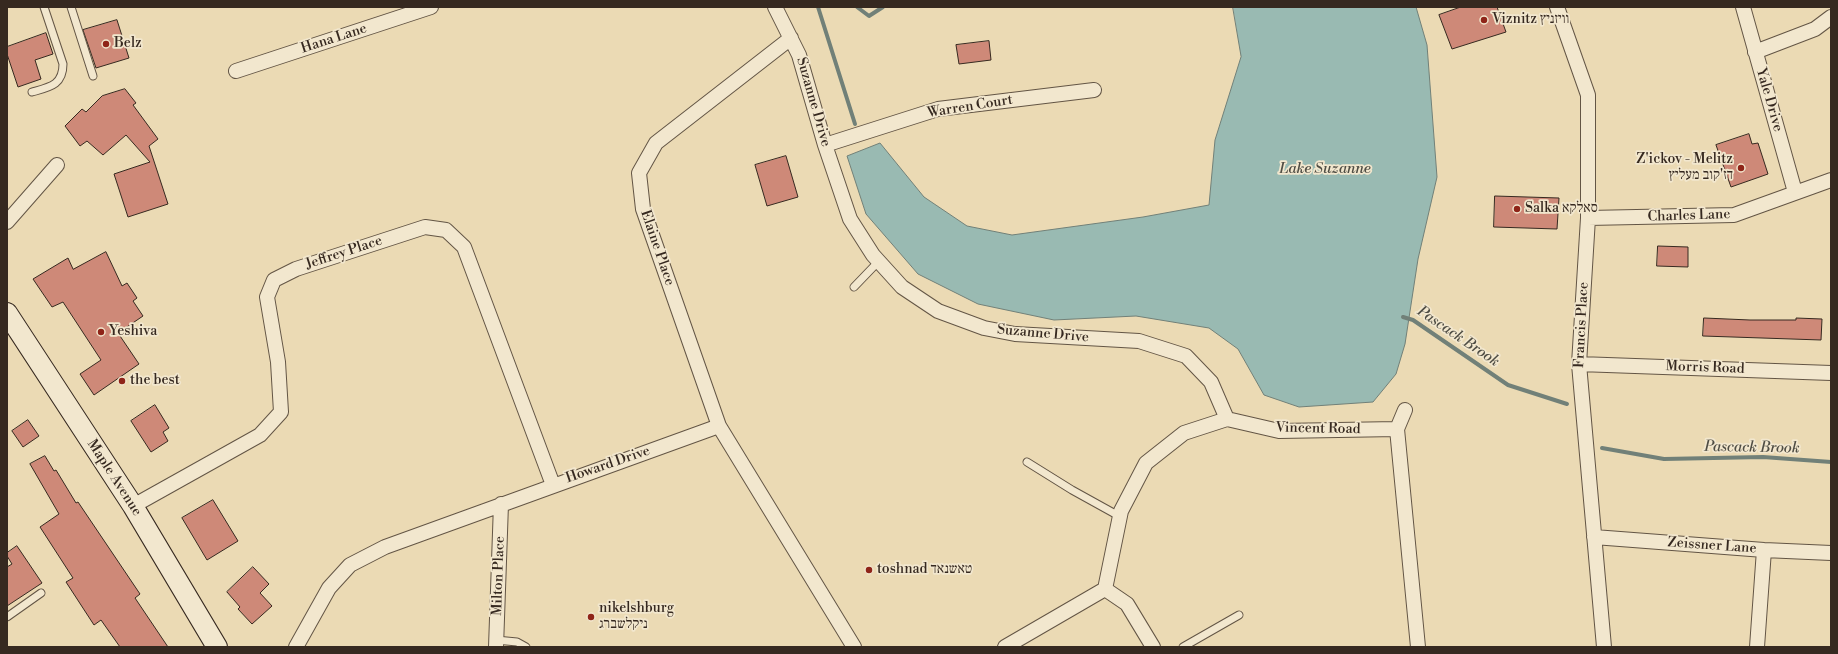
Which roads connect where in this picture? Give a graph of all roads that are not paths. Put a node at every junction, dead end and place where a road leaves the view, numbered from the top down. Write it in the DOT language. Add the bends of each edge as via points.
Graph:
graph roads {
  1 [pos="44,7"];
  2 [pos="72,7"];
  3 [pos="431,7"];
  4 [pos="775,7"];
  5 [pos="1557,7"];
  6 [pos="1743,7"];
  7 [pos="1831,17"];
  8 [pos="791,38"];
  9 [pos="1755,52"];
  10 [pos="236,71"];
  11 [pos="92,76"];
  12 [pos="1094,90"];
  13 [pos="32,92"];
  14 [pos="825,145"];
  15 [pos="57,165"];
  16 [pos="1831,180"];
  17 [pos="1795,192"];
  18 [pos="1588,218"];
  19 [pos="7,222"];
  20 [pos="879,261"];
  21 [pos="854,287"];
  22 [pos="7,313"];
  23 [pos="1579,364"];
  24 [pos="1831,372"];
  25 [pos="1405,410"];
  26 [pos="1227,419"];
  27 [pos="720,426"];
  28 [pos="1397,429"];
  29 [pos="1027,462"];
  30 [pos="553,485"];
  31 [pos="501,504"];
  32 [pos="133,506"];
  33 [pos="1120,516"];
  34 [pos="1594,537"];
  35 [pos="1764,550"];
  36 [pos="1831,553"];
  37 [pos="1105,589"];
  38 [pos="41,593"];
  39 [pos="1239,615"];
  40 [pos="7,617"];
  41 [pos="496,643"];
  42 [pos="217,647"];
  43 [pos="296,647"];
  44 [pos="526,647"];
  45 [pos="854,647"];
  46 [pos="1005,647"];
  47 [pos="1153,647"];
  48 [pos="1184,647"];
  49 [pos="1418,647"];
  50 [pos="1604,647"];
  51 [pos="1757,647"];
  1 -- 13 [label="lane" via="63,64 63,74 58,82"];
  2 -- 11 [label="lane"];
  3 -- 10 [label="street, Hana Lane"];
  4 -- 8 [label="street, Suzanne Drive"];
  5 -- 18 [label="street, Francis Place" via="1588,95"];
  6 -- 9 [label="street, Yale Drive"];
  7 -- 9 [label="street" via="1815,29"];
  8 -- 14 [label="street, Suzanne Drive" via="799,55"];
  8 -- 27 [label="street, Elaine Place" via="656,143 639,172 643,209"];
  9 -- 17 [label="street, Yale Drive"];
  12 -- 14 [label="street, Warren Court" via="938,109"];
  14 -- 20 [label="street, Suzanne Drive" via="850,219"];
  15 -- 19 [label="street"];
  16 -- 17 [label="street, Charles Lane"];
  17 -- 18 [label="street, Charles Lane" via="1734,215"];
  18 -- 23 [label="street, Francis Place"];
  20 -- 21 [label="lane"];
  20 -- 26 [label="street, Suzanne Drive" via="902,287 938,311 984,328 1015,334 1139,342 1186,356 1211,382"];
  22 -- 32 [label="street, Maple Avenue"];
  23 -- 24 [label="street, Morris Road"];
  23 -- 34 [label="street, Francis Place"];
  25 -- 28 [label="street"];
  26 -- 28 [label="street, Vincent Road" via="1279,431"];
  26 -- 33 [label="street" via="1184,433 1146,463"];
  27 -- 30 [label="street, Howard Drive"];
  27 -- 45 [label="street"];
  28 -- 49 [label="street"];
  29 -- 33 [label="lane"];
  30 -- 31 [label="street, Howard Drive"];
  30 -- 32 [label="street, Jeffrey Place" via="464,247 446,230 425,227 296,269 274,280 267,298 278,362 281,412 260,435"];
  31 -- 41 [label="street, Milton Place"];
  31 -- 43 [label="street, Howard Drive" via="385,546 350,565 329,588"];
  32 -- 42 [label="street, Maple Avenue"];
  33 -- 37 [label="street"];
  34 -- 35 [label="street, Zeissner Lane"];
  34 -- 50 [label="street, Francis Place"];
  35 -- 36 [label="street, Zeissner Lane"];
  35 -- 51 [label="street"];
  37 -- 46 [label="street"];
  37 -- 47 [label="street" via="1127,604"];
  38 -- 40 [label="lane"];
  39 -- 48 [label="lane"];
  41 -- 44 [label="lane" via="517,642"];
}
